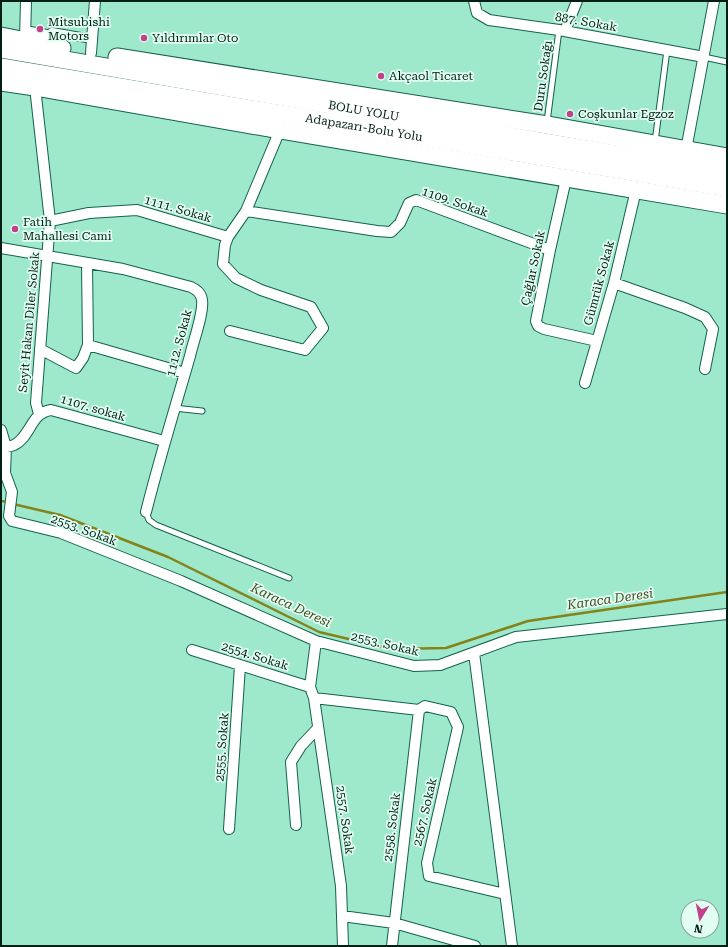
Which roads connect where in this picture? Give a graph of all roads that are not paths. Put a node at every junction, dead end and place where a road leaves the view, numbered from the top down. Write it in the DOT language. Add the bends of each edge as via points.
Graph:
graph roads {
  1 [pos="26,1"];
  2 [pos="94,1"];
  3 [pos="474,1"];
  4 [pos="577,1"];
  5 [pos="714,1"];
  6 [pos="562,31"];
  7 [pos="25,35"];
  8 [pos="1,37"];
  9 [pos="91,46"];
  10 [pos="1,49"];
  11 [pos="667,50"];
  12 [pos="704,57"];
  13 [pos="727,62"];
  14 [pos="1,67"];
  15 [pos="5,82"];
  16 [pos="36,87"];
  17 [pos="547,125"];
  18 [pos="280,130"];
  19 [pos="654,144"];
  20 [pos="686,150"];
  21 [pos="727,157"];
  22 [pos="727,173"];
  23 [pos="566,179"];
  24 [pos="727,188"];
  25 [pos="636,190"];
  26 [pos="727,205"];
  27 [pos="246,211"];
  28 [pos="50,221"];
  29 [pos="228,236"];
  30 [pos="1,248"];
  31 [pos="550,250"];
  32 [pos="48,256"];
  33 [pos="87,263"];
  34 [pos="614,283"];
  35 [pos="230,331"];
  36 [pos="597,341"];
  37 [pos="88,345"];
  38 [pos="40,349"];
  39 [pos="705,369"];
  40 [pos="185,373"];
  41 [pos="585,383"];
  42 [pos="174,408"];
  43 [pos="202,411"];
  44 [pos="39,414"];
  45 [pos="1,430"];
  46 [pos="164,441"];
  47 [pos="4,448"];
  48 [pos="146,512"];
  49 [pos="8,518"];
  50 [pos="289,578"];
  51 [pos="727,614"];
  52 [pos="316,641"];
  53 [pos="192,650"];
  54 [pos="474,653"];
  55 [pos="240,666"];
  56 [pos="310,687"];
  57 [pos="314,698"];
  58 [pos="419,710"];
  59 [pos="318,728"];
  60 [pos="296,825"];
  61 [pos="229,829"];
  62 [pos="505,894"];
  63 [pos="342,916"];
  64 [pos="394,923"];
  65 [pos="343,946"];
  66 [pos="392,946"];
  67 [pos="475,946"];
  68 [pos="512,946"];
  1 -- 7 [label="street"];
  2 -- 9 [label="street"];
  3 -- 6 [label="street, 887. Sokak" via="477,13 489,20"];
  4 -- 6 [label="street"];
  5 -- 12 [label="street"];
  6 -- 11 [label="street, 887. Sokak"];
  6 -- 17 [label="lane, Duru Sokağı"];
  7 -- 8 [label="highway"];
  7 -- 9 [label="highway"];
  9 -- 17 [label="highway"];
  10 -- 22 [label="highway, BOLU YOLU"];
  11 -- 12 [label="street, 887. Sokak"];
  11 -- 19 [label="lane"];
  12 -- 13 [label="lane"];
  12 -- 20 [label="street"];
  14 -- 24 [label="highway, Adapazarı-Bolu Yolu"];
  15 -- 16 [label="highway"];
  16 -- 18 [label="highway"];
  16 -- 28 [label="street, Seyit Hakan Diler Sokak"];
  17 -- 19 [label="highway"];
  18 -- 23 [label="highway"];
  18 -- 27 [label="street"];
  19 -- 20 [label="highway"];
  20 -- 21 [label="highway"];
  23 -- 25 [label="highway"];
  23 -- 31 [label="street, Çağlar Sokak"];
  25 -- 26 [label="highway"];
  25 -- 34 [label="street, Gümrük Sokak"];
  27 -- 29 [label="street"];
  27 -- 31 [label="street, 1109. Sokak" via="391,232 400,223 408,203 416,200"];
  28 -- 29 [label="street, 1111. Sokak" via="89,213 137,210"];
  28 -- 32 [label="street, Seyit Hakan Diler Sokak"];
  29 -- 35 [label="street" via="223,264 236,278 261,290 311,307 323,328 304,350"];
  30 -- 32 [label="street, 1112. Sokak"];
  31 -- 36 [label="street, Çağlar Sokak" via="537,324 544,329"];
  32 -- 33 [label="street, 1112. Sokak"];
  32 -- 38 [label="street, Seyit Hakan Diler Sokak"];
  33 -- 37 [label="street"];
  33 -- 40 [label="street, 1112. Sokak" via="146,274 197,290 202,300 202,308"];
  34 -- 36 [label="street, Gümrük Sokak"];
  34 -- 39 [label="street" via="706,317 713,329"];
  36 -- 41 [label="street, Gümrük Sokak"];
  37 -- 38 [label="street" via="76,368"];
  37 -- 40 [label="street"];
  38 -- 44 [label="street, Seyit Hakan Diler Sokak" via="36,403"];
  40 -- 42 [label="street, 1112. Sokak"];
  42 -- 43 [label="lane"];
  42 -- 46 [label="street, 1112. Sokak"];
  44 -- 46 [label="street, 1107. sokak" via="51,410"];
  44 -- 47 [label="street" via="18,443"];
  45 -- 47 [label="street"];
  46 -- 48 [label="street, 1112. Sokak"];
  47 -- 49 [label="street" via="5,473 12,492"];
  48 -- 50 [label="lane" via="149,520 156,525"];
  49 -- 52 [label="street, 2553. Sokak" via="61,534 181,580"];
  51 -- 54 [label="street, 2553. Sokak" via="516,637"];
  52 -- 54 [label="street, 2553. Sokak" via="414,666 440,665"];
  52 -- 56 [label="street"];
  53 -- 55 [label="street, 2554. Sokak"];
  54 -- 62 [label="street"];
  55 -- 56 [label="street, 2554. Sokak"];
  55 -- 61 [label="street, 2555. Sokak"];
  56 -- 57 [label="street"];
  57 -- 58 [label="street"];
  57 -- 59 [label="street, 2557. Sokak"];
  58 -- 62 [label="street, 2567. Sokak" via="425,706 451,712 458,727 427,863 429,876"];
  58 -- 64 [label="street, 2558. Sokak"];
  59 -- 60 [label="street" via="290,762"];
  59 -- 63 [label="street, 2557. Sokak" via="341,886"];
  62 -- 68 [label="street"];
  63 -- 64 [label="street"];
  63 -- 65 [label="street, 2557. Sokak"];
  64 -- 66 [label="street, 2558. Sokak"];
  64 -- 67 [label="street"];
}
